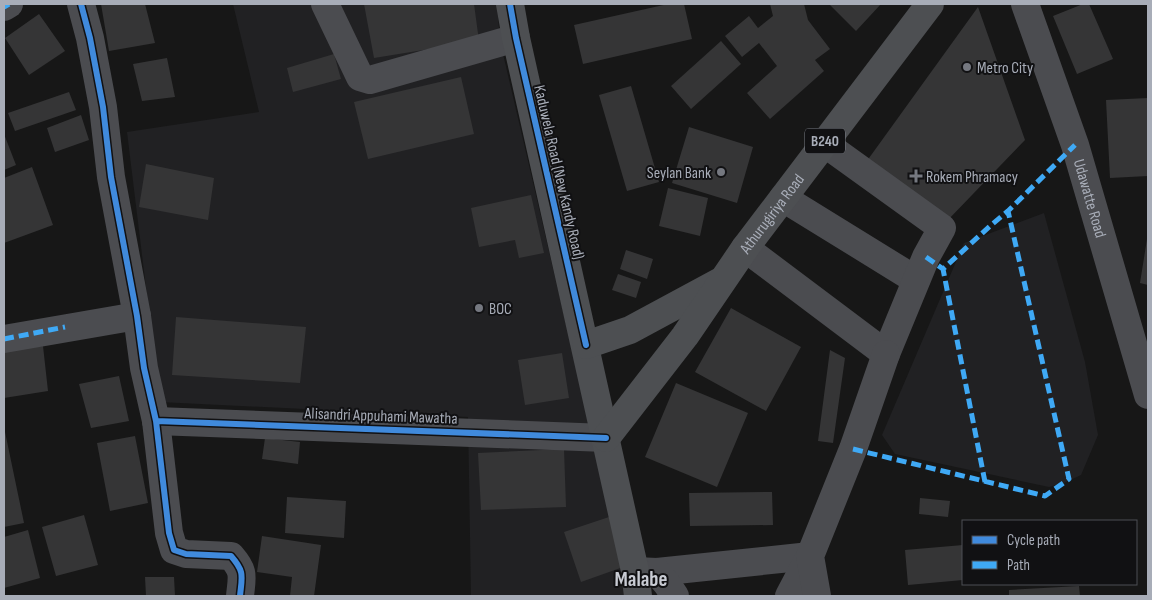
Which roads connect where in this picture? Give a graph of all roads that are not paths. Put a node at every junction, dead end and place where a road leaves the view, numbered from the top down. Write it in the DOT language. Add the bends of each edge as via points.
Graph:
graph roads {
  1 [pos="9,4"];
  2 [pos="81,4"];
  3 [pos="324,4"];
  4 [pos="510,4"];
  5 [pos="930,4"];
  6 [pos="1025,4"];
  7 [pos="4,7"];
  8 [pos="516,38"];
  9 [pos="824,142"];
  10 [pos="783,198"];
  11 [pos="745,248"];
  12 [pos="722,280"];
  13 [pos="916,280"];
  14 [pos="137,316"];
  15 [pos="4,338"];
  16 [pos="586,345"];
  17 [pos="886,354"];
  18 [pos="1148,396"];
  19 [pos="156,420"];
  20 [pos="606,438"];
  21 [pos="810,556"];
  22 [pos="643,580"];
  23 [pos="240,596"];
  24 [pos="675,596"];
  25 [pos="789,596"];
  26 [pos="817,596"];
  1 -- 7 [label="street"];
  2 -- 14 [label="street" via="103,107 110,177"];
  3 -- 8 [label="street" via="360,77 370,80"];
  4 -- 8 [label="main road, Kaduwela Road (New Kandy Road)"];
  5 -- 9 [label="main road, Athurugiriya Road / B240"];
  6 -- 18 [label="street, Udawatte Road" via="1076,145"];
  8 -- 16 [label="main road, Kaduwela Road (New Kandy Road)"];
  9 -- 10 [label="main road, Athurugiriya Road / B240"];
  9 -- 13 [label="street" via="942,228"];
  10 -- 11 [label="main road, Athurugiriya Road / B240"];
  10 -- 13 [label="street"];
  11 -- 12 [label="main road, Athurugiriya Road / B240"];
  11 -- 17 [label="street"];
  12 -- 16 [label="main road, Athurugiriya Road / B240" via="630,330"];
  12 -- 20 [label="main road, Athurugiriya Road / B240" via="685,336"];
  13 -- 17 [label="street"];
  14 -- 15 [label="street"];
  14 -- 19 [label="street"];
  16 -- 20 [label="main road, Kaduwela Road (New Kandy Road)"];
  17 -- 21 [label="street" via="853,449"];
  19 -- 20 [label="street, Alisandri Appuhami Mawatha"];
  19 -- 23 [label="street" via="169,533 174,550 186,554 231,556 241,567"];
  20 -- 22 [label="main road, Kaduwela Road (New Kandy Road)"];
  21 -- 22 [label="street"];
  21 -- 25 [label="street"];
  21 -- 26 [label="street"];
  22 -- 24 [label="street" via="668,584"];
}
